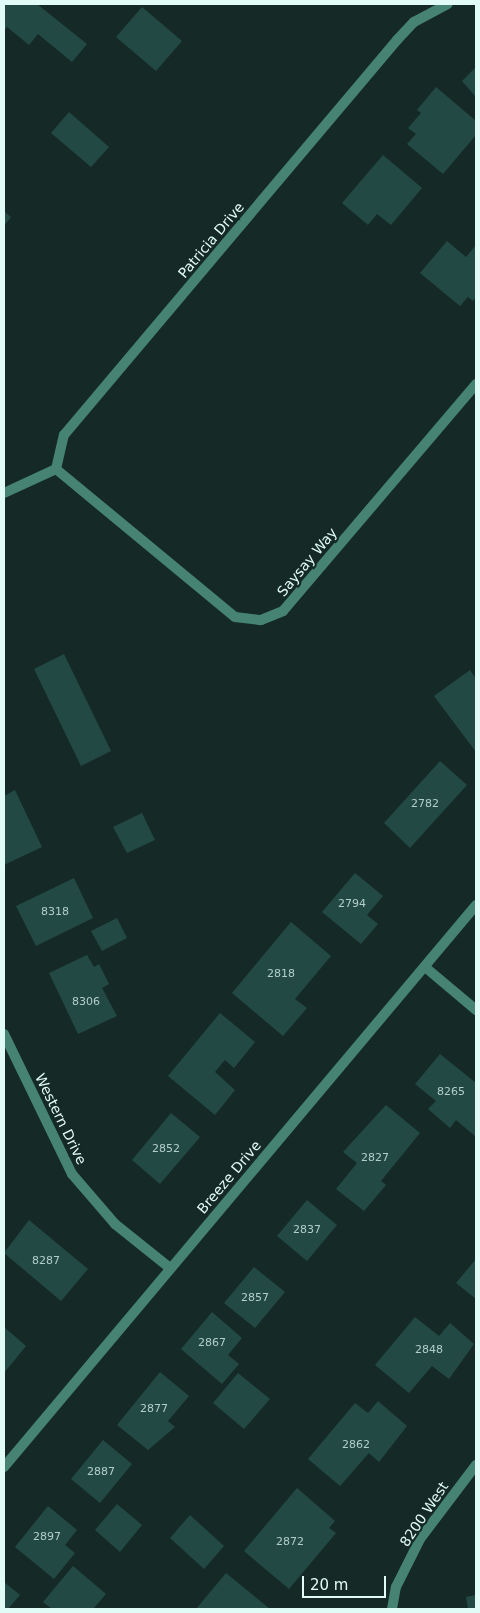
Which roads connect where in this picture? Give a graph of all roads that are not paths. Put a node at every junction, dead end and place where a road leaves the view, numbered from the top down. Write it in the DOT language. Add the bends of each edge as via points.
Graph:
graph roads {
  1 [pos="448,4"];
  2 [pos="476,384"];
  3 [pos="56,469"];
  4 [pos="4,494"];
  5 [pos="476,905"];
  6 [pos="425,967"];
  7 [pos="476,1010"];
  8 [pos="4,1034"];
  9 [pos="170,1268"];
  10 [pos="476,1465"];
  11 [pos="4,1467"];
  12 [pos="392,1609"];
  1 -- 3 [label="street, Patricia Drive" via="414,22 64,435"];
  2 -- 3 [label="street, Saysay Way" via="283,611 261,620 236,617"];
  3 -- 4 [label="street"];
  5 -- 6 [label="street, Breeze Drive"];
  6 -- 7 [label="street"];
  6 -- 9 [label="street, Breeze Drive"];
  8 -- 9 [label="street, Western Drive" via="72,1174 115,1224"];
  9 -- 11 [label="street, Breeze Drive"];
  10 -- 12 [label="street, 8200 West" via="420,1539 396,1587"];
}
